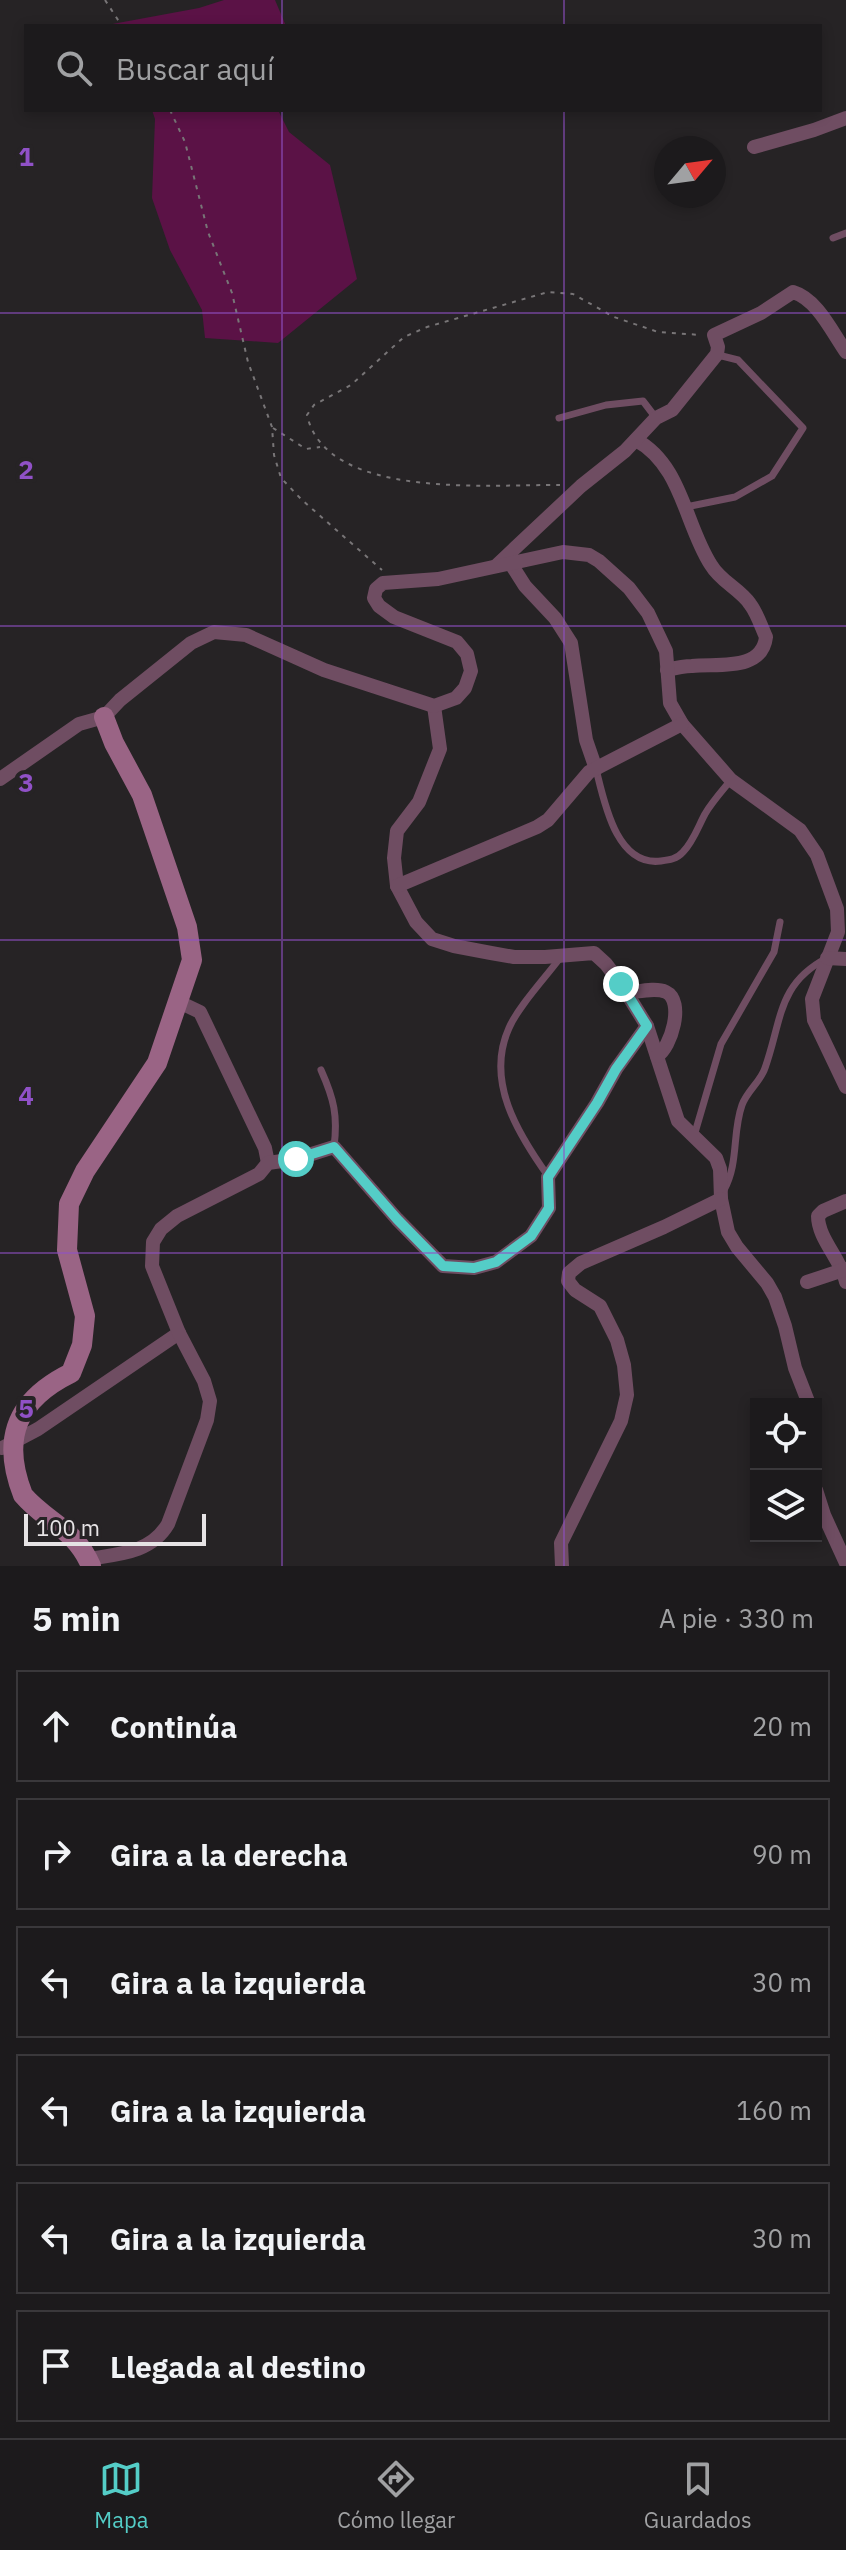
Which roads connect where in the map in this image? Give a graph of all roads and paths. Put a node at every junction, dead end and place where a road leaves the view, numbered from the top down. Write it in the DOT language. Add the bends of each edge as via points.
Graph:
graph roads {
  1 [pos="105,0"];
  2 [pos="121,24"];
  3 [pos="171,112"];
  4 [pos="846,118"];
  5 [pos="754,147"];
  6 [pos="846,233"];
  7 [pos="833,238"];
  8 [pos="714,335"];
  9 [pos="846,352"];
  10 [pos="717,354"];
  11 [pos="559,418"];
  12 [pos="656,418"];
  13 [pos="272,427"];
  14 [pos="636,440"];
  15 [pos="321,446"];
  16 [pos="581,486"];
  17 [pos="686,507"];
  18 [pos="511,564"];
  19 [pos="493,569"];
  20 [pos="383,583"];
  21 [pos="667,670"];
  22 [pos="434,706"];
  23 [pos="104,717"];
  24 [pos="682,724"];
  25 [pos="596,769"];
  26 [pos="0,779"];
  27 [pos="731,780"];
  28 [pos="397,886"];
  29 [pos="780,922"];
  30 [pos="561,957"];
  31 [pos="827,958"];
  32 [pos="846,959"];
  33 [pos="627,993"];
  34 [pos="179,1002"];
  35 [pos="647,1026"];
  36 [pos="657,1056"];
  37 [pos="321,1070"];
  38 [pos="846,1087"];
  39 [pos="694,1136"];
  40 [pos="334,1147"];
  41 [pos="268,1163"];
  42 [pos="548,1177"];
  43 [pos="721,1199"];
  44 [pos="846,1201"];
  45 [pos="845,1274"];
  46 [pos="807,1282"];
  47 [pos="179,1333"];
  48 [pos="807,1398"];
  49 [pos="2,1448"];
  50 [pos="822,1509"];
  51 [pos="90,1562"];
  52 [pos="846,1563"];
  53 [pos="562,1566"];
  1 -- 2 [label="path"];
  3 -- 13 [label="path" via="185,142 208,232"];
  4 -- 5 [label="street"];
  6 -- 7 [label="lane"];
  8 -- 9 [label="street" via="793,292 812,305"];
  8 -- 10 [label="street"];
  8 -- 15 [label="path" via="658,332 614,317 573,294 548,292 404,337 351,385 314,405 307,415"];
  10 -- 12 [label="street" via="672,410"];
  10 -- 17 [label="lane" via="738,360 803,428 772,476 735,497"];
  11 -- 12 [label="lane" via="643,401"];
  12 -- 14 [label="street"];
  13 -- 15 [label="path" via="306,449"];
  13 -- 20 [label="path" via="281,478 382,569"];
  14 -- 16 [label="street"];
  14 -- 17 [label="street" via="662,462"];
  15 -- 16 [label="path" via="355,468 406,483"];
  16 -- 19 [label="street"];
  17 -- 21 [label="street" via="708,561 720,579 749,602 766,642 750,660"];
  18 -- 19 [label="street"];
  18 -- 21 [label="street" via="563,552 599,561 648,613 666,651"];
  18 -- 25 [label="street" via="571,643 586,740"];
  19 -- 20 [label="street"];
  20 -- 22 [label="street" via="374,598 379,606 457,642 467,654 471,671 465,688 456,698"];
  21 -- 24 [label="street" via="670,703"];
  22 -- 23 [label="street" via="324,670 246,635 214,632 191,643"];
  22 -- 28 [label="street" via="440,749 419,802 397,831"];
  23 -- 26 [label="street" via="79,724"];
  23 -- 34 [label="street" via="142,795 187,927 192,960"];
  24 -- 25 [label="street"];
  24 -- 27 [label="street"];
  25 -- 27 [label="lane" via="621,839 635,857 651,862 675,858 685,850"];
  25 -- 28 [label="street" via="537,827"];
  27 -- 31 [label="street" via="800,830 817,855 837,909 838,932"];
  28 -- 30 [label="street" via="432,939 514,957"];
  29 -- 39 [label="lane" via="774,952 721,1044"];
  30 -- 33 [label="street" via="594,953"];
  30 -- 42 [label="lane" via="509,1028 501,1058 508,1111"];
  31 -- 32 [label="street"];
  31 -- 38 [label="street" via="812,999 814,1020"];
  31 -- 43 [label="lane" via="807,968 781,1007 765,1071 743,1104 735,1163"];
  33 -- 35 [label="street"];
  33 -- 36 [label="street" via="667,992 674,1001 676,1016 666,1049"];
  34 -- 41 [label="street" via="200,1012"];
  34 -- 49 [label="street" via="157,1063 69,1204 67,1250 85,1316 82,1345 71,1373 42,1387 13,1413 3,1430"];
  35 -- 36 [label="street"];
  35 -- 42 [label="street"];
  36 -- 39 [label="street" via="678,1121"];
  37 -- 40 [label="lane" via="338,1118"];
  39 -- 43 [label="street" via="716,1158"];
  40 -- 41 [label="street"];
  40 -- 42 [label="street" via="443,1266 474,1268 496,1262 531,1236 549,1208"];
  41 -- 47 [label="street" via="237,1187 177,1216 153,1242 152,1266"];
  43 -- 48 [label="street" via="728,1232 775,1297"];
  43 -- 53 [label="street" via="569,1273 568,1281 600,1306 613,1330 627,1395 621,1421 561,1543"];
  44 -- 45 [label="street" via="818,1216"];
  45 -- 46 [label="street"];
  47 -- 49 [label="street"];
  47 -- 51 [label="street" via="210,1401 168,1524 149,1544"];
  49 -- 51 [label="street" via="2,1461 23,1495 72,1535"];
  50 -- 52 [label="street"];
}
